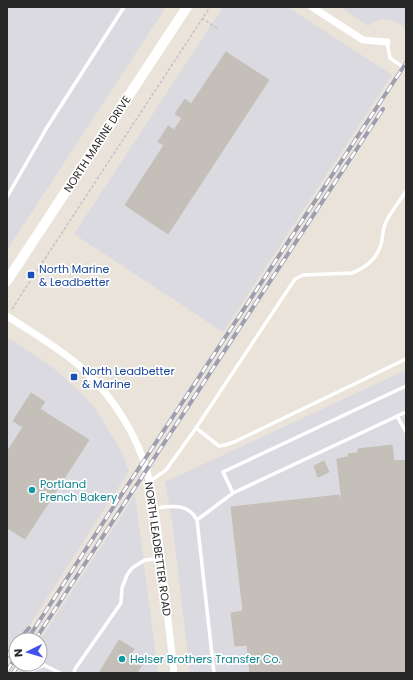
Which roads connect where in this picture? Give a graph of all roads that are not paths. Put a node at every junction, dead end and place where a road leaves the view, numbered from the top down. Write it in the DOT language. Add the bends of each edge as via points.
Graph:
graph roads {
  1 [pos="124,7"];
  2 [pos="187,7"];
  3 [pos="312,7"];
  4 [pos="387,42"];
  5 [pos="406,69"];
  6 [pos="406,191"];
  7 [pos="7,196"];
  8 [pos="7,281"];
  9 [pos="7,316"];
  10 [pos="406,359"];
  11 [pos="406,386"];
  12 [pos="406,412"];
  13 [pos="397,416"];
  14 [pos="196,428"];
  15 [pos="406,432"];
  16 [pos="150,482"];
  17 [pos="233,493"];
  18 [pos="155,508"];
  19 [pos="198,520"];
  20 [pos="161,558"];
  21 [pos="27,673"];
  22 [pos="60,673"];
  23 [pos="74,673"];
  24 [pos="174,673"];
  25 [pos="214,673"];
  1 -- 7 [label="lane" via="46,129"];
  2 -- 8 [label="main road, NORTH MARINE DRIVE"];
  3 -- 4 [label="street" via="363,40"];
  4 -- 5 [label="lane" via="390,58"];
  6 -- 14 [label="lane" via="386,221 378,254 371,264 352,273 303,275 295,279"];
  9 -- 16 [label="street, NORTH LEADBETTER ROAD" via="71,359 99,385 132,434"];
  10 -- 14 [label="lane" via="225,445 219,446"];
  11 -- 17 [label="lane" via="223,472"];
  12 -- 13 [label="lane"];
  13 -- 15 [label="lane"];
  13 -- 17 [label="lane"];
  14 -- 16 [label="lane" via="166,470"];
  16 -- 18 [label="street, NORTH LEADBETTER ROAD"];
  17 -- 19 [label="lane"];
  18 -- 19 [label="lane" via="184,507"];
  18 -- 20 [label="street, NORTH LEADBETTER ROAD"];
  19 -- 25 [label="lane"];
  20 -- 23 [label="lane" via="145,560 132,568 122,588 121,603"];
  20 -- 24 [label="street, NORTH LEADBETTER ROAD"];
  21 -- 22 [label="lane" via="44,665"];
}
